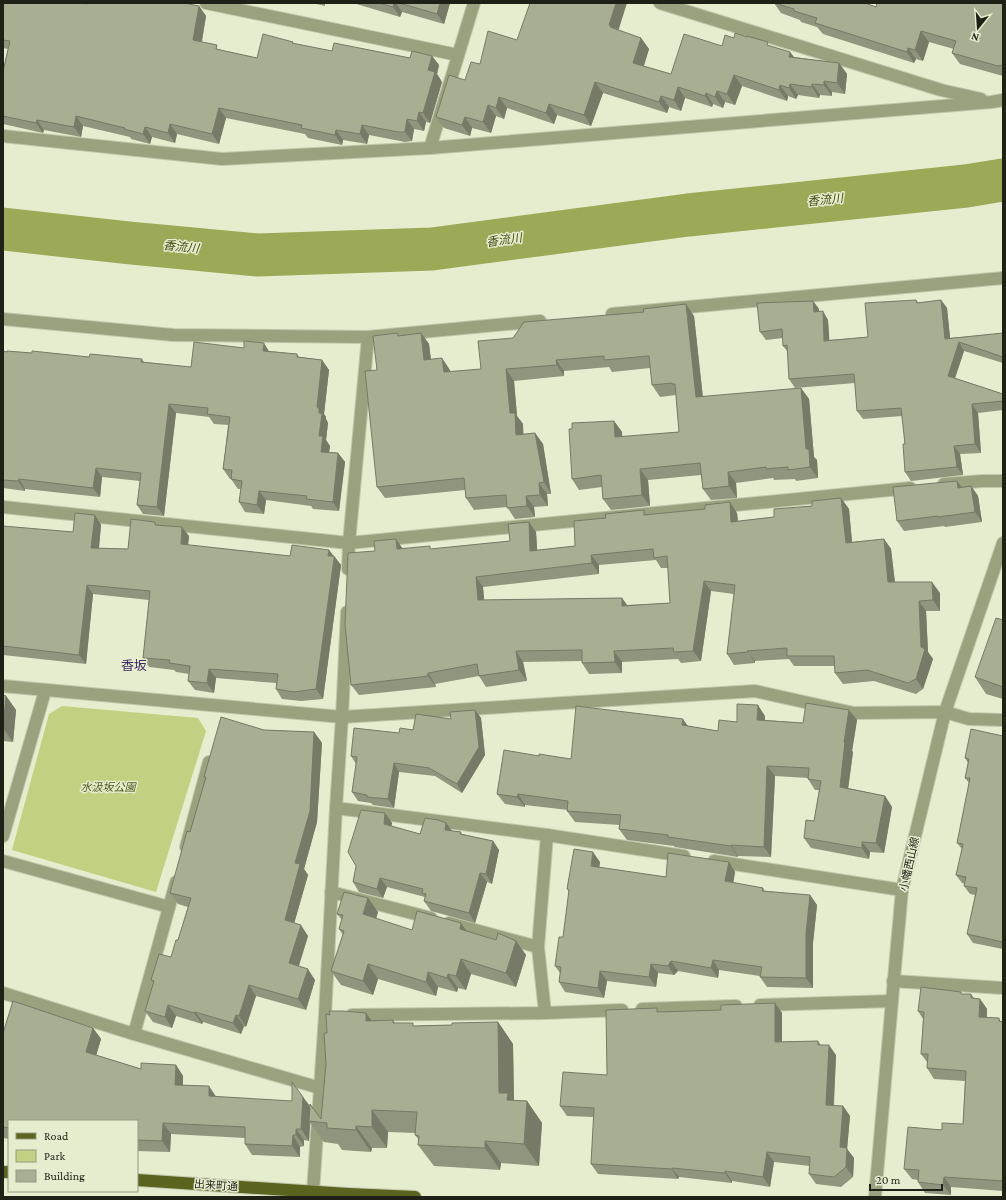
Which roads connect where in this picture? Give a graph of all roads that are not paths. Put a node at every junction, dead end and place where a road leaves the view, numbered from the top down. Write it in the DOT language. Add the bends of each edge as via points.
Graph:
graph roads {
  1 [pos="206,3"];
  2 [pos="474,3"];
  3 [pos="660,3"];
  4 [pos="458,55"];
  5 [pos="997,101"];
  6 [pos="3,136"];
  7 [pos="430,148"];
  8 [pos="1003,278"];
  9 [pos="598,316"];
  10 [pos="3,318"];
  11 [pos="551,320"];
  12 [pos="368,338"];
  13 [pos="1003,481"];
  14 [pos="935,485"];
  15 [pos="919,487"];
  16 [pos="3,507"];
  17 [pos="350,543"];
  18 [pos="1003,543"];
  19 [pos="348,583"];
  20 [pos="347,598"];
  21 [pos="3,686"];
  22 [pos="45,691"];
  23 [pos="945,712"];
  24 [pos="342,718"];
  25 [pos="1003,720"];
  26 [pos="212,753"];
  27 [pos="336,808"];
  28 [pos="547,835"];
  29 [pos="3,836"];
  30 [pos="3,861"];
  31 [pos="902,890"];
  32 [pos="332,892"];
  33 [pos="169,907"];
  34 [pos="538,947"];
  35 [pos="893,981"];
  36 [pos="1003,988"];
  37 [pos="3,993"];
  38 [pos="892,1000"];
  39 [pos="545,1013"];
  40 [pos="333,1015"];
  41 [pos="134,1034"];
  42 [pos="320,1088"];
  43 [pos="138,1180"];
  44 [pos="312,1194"];
  45 [pos="348,1194"];
  46 [pos="371,1197"];
  47 [pos="415,1197"];
  48 [pos="875,1197"];
  1 -- 4 [label="street"];
  2 -- 4 [label="street"];
  3 -- 5 [label="street" via="942,90"];
  4 -- 7 [label="street"];
  5 -- 7 [label="street"];
  6 -- 7 [label="street" via="222,159"];
  8 -- 9 [label="street"];
  10 -- 12 [label="street" via="173,335"];
  11 -- 12 [label="street"];
  12 -- 17 [label="street"];
  13 -- 14 [label="street"];
  15 -- 17 [label="street"];
  16 -- 17 [label="street"];
  17 -- 19 [label="street"];
  18 -- 23 [label="street, 小幡西山線"];
  20 -- 24 [label="street"];
  21 -- 22 [label="street"];
  22 -- 24 [label="street" via="223,711"];
  22 -- 29 [label="street"];
  23 -- 24 [label="street" via="854,713 755,691"];
  23 -- 25 [label="street" via="969,720"];
  23 -- 31 [label="street, 小幡西山線"];
  24 -- 27 [label="street"];
  26 -- 33 [label="street"];
  27 -- 28 [label="street"];
  27 -- 32 [label="street"];
  28 -- 31 [label="street"];
  28 -- 34 [label="street"];
  30 -- 33 [label="street"];
  31 -- 35 [label="street, 小幡西山線"];
  32 -- 34 [label="street"];
  32 -- 40 [label="street"];
  33 -- 41 [label="street"];
  34 -- 39 [label="street"];
  35 -- 36 [label="street"];
  35 -- 38 [label="street, 小幡西山線"];
  37 -- 41 [label="street"];
  38 -- 39 [label="street"];
  38 -- 48 [label="street, 小幡西山線"];
  39 -- 40 [label="street"];
  40 -- 42 [label="street"];
  41 -- 42 [label="street"];
  42 -- 44 [label="street"];
  43 -- 44 [label="main road, 出来町通"];
  44 -- 45 [label="main road, 出来町通"];
  45 -- 46 [label="street"];
  45 -- 47 [label="main road, 出来町通"];
}
